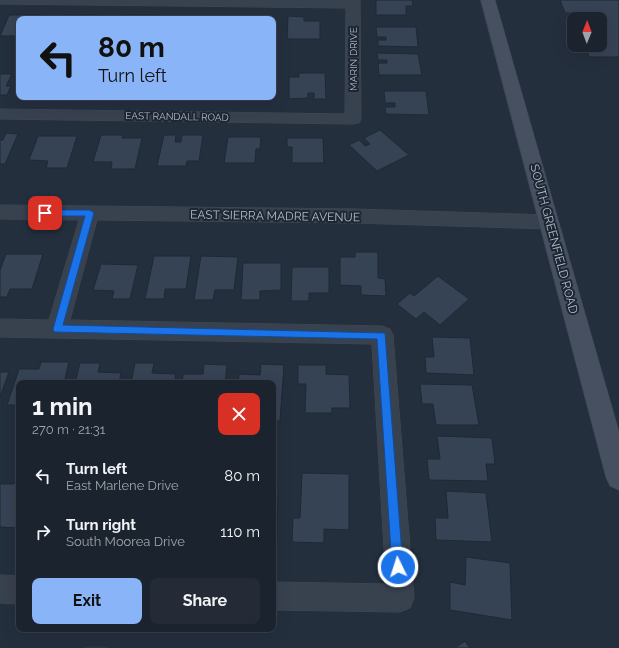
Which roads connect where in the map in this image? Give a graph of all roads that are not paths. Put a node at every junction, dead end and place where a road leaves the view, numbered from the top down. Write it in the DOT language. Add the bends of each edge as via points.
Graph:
graph roads {
  1 [pos="0,0"];
  2 [pos="488,0"];
  3 [pos="353,2"];
  4 [pos="0,114"];
  5 [pos="353,119"];
  6 [pos="0,212"];
  7 [pos="90,213"];
  8 [pos="549,222"];
  9 [pos="0,328"];
  10 [pos="57,329"];
  11 [pos="619,477"];
  12 [pos="0,589"];
  13 [pos="16,590"];
  14 [pos="276,596"];
  1 -- 3 [label="street"];
  2 -- 8 [label="main road, SOUTH GREENFIELD ROAD"];
  3 -- 5 [label="street, MARIN DRIVE"];
  4 -- 5 [label="street, EAST RANDALL ROAD"];
  6 -- 7 [label="street, EAST SIERRA MADRE AVENUE"];
  7 -- 8 [label="street, EAST SIERRA MADRE AVENUE" via="354,216"];
  7 -- 10 [label="street"];
  8 -- 11 [label="main road, SOUTH GREENFIELD ROAD"];
  9 -- 10 [label="street"];
  10 -- 14 [label="street" via="382,335 400,598"];
  12 -- 13 [label="street"];
}
